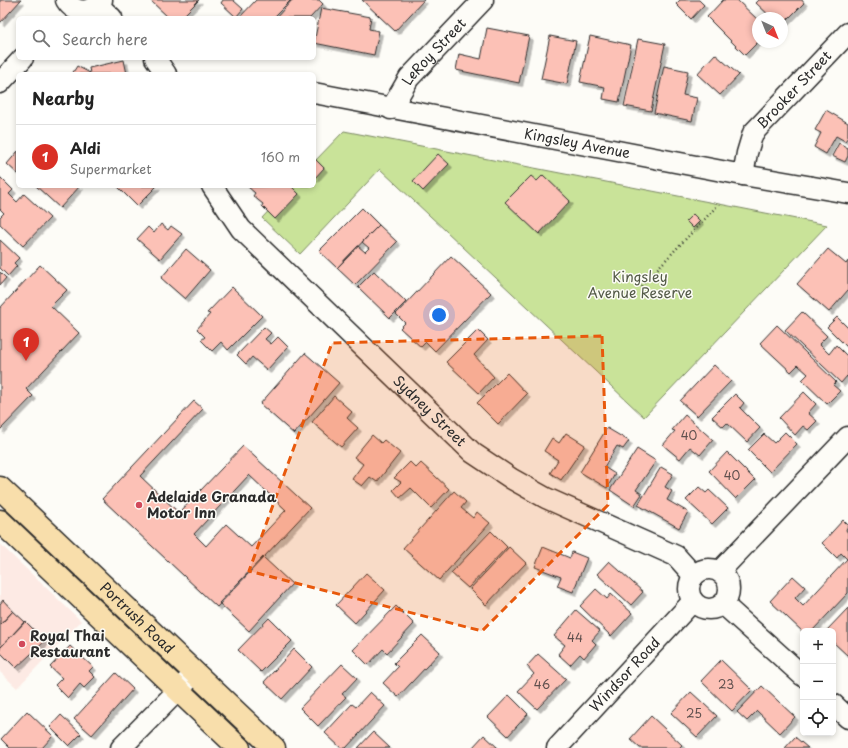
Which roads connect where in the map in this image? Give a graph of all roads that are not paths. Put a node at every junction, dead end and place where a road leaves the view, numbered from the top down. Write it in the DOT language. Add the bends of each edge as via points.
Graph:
graph roads {
  1 [pos="483,0"];
  2 [pos="66,8"];
  3 [pos="104,8"];
  4 [pos="848,33"];
  5 [pos="21,60"];
  6 [pos="156,60"];
  7 [pos="165,72"];
  8 [pos="0,83"];
  9 [pos="316,93"];
  10 [pos="391,109"];
  11 [pos="743,175"];
  12 [pos="213,188"];
  13 [pos="846,193"];
  14 [pos="848,437"];
  15 [pos="1,492"];
  16 [pos="0,522"];
  17 [pos="720,571"];
  18 [pos="694,576"];
  19 [pos="693,601"];
  20 [pos="723,604"];
  21 [pos="195,673"];
  22 [pos="800,673"];
  23 [pos="178,690"];
  24 [pos="836,707"];
  25 [pos="848,718"];
  26 [pos="121,748"];
  27 [pos="239,748"];
  28 [pos="274,748"];
  29 [pos="557,748"];
  1 -- 10 [label="street, LeRoy Street" via="410,78"];
  2 -- 3 [label="street" via="86,11"];
  4 -- 11 [label="street, Brooker Street" via="753,133"];
  5 -- 8 [label="street"];
  6 -- 7 [label="street"];
  9 -- 10 [label="street, Kingsley Avenue"];
  10 -- 11 [label="street, Kingsley Avenue"];
  11 -- 13 [label="street, Kingsley Avenue"];
  12 -- 18 [label="street, Sydney Street" via="241,229 473,453 546,498 676,556"];
  14 -- 17 [label="street"];
  15 -- 21 [label="highway, Portrush Road"];
  16 -- 23 [label="highway, Portrush Road"];
  17 -- 18 [label="street" via="708,568"];
  17 -- 20 [label="street" via="725,575 730,587"];
  18 -- 19 [label="street" via="689,589"];
  19 -- 20 [label="street" via="698,606 711,610"];
  19 -- 29 [label="street, Windsor Road"];
  20 -- 22 [label="street"];
  21 -- 23 [label="street"];
  21 -- 28 [label="highway, Portrush Road"];
  23 -- 26 [label="street"];
  23 -- 27 [label="highway, Portrush Road"];
  24 -- 25 [label="street"];
}
